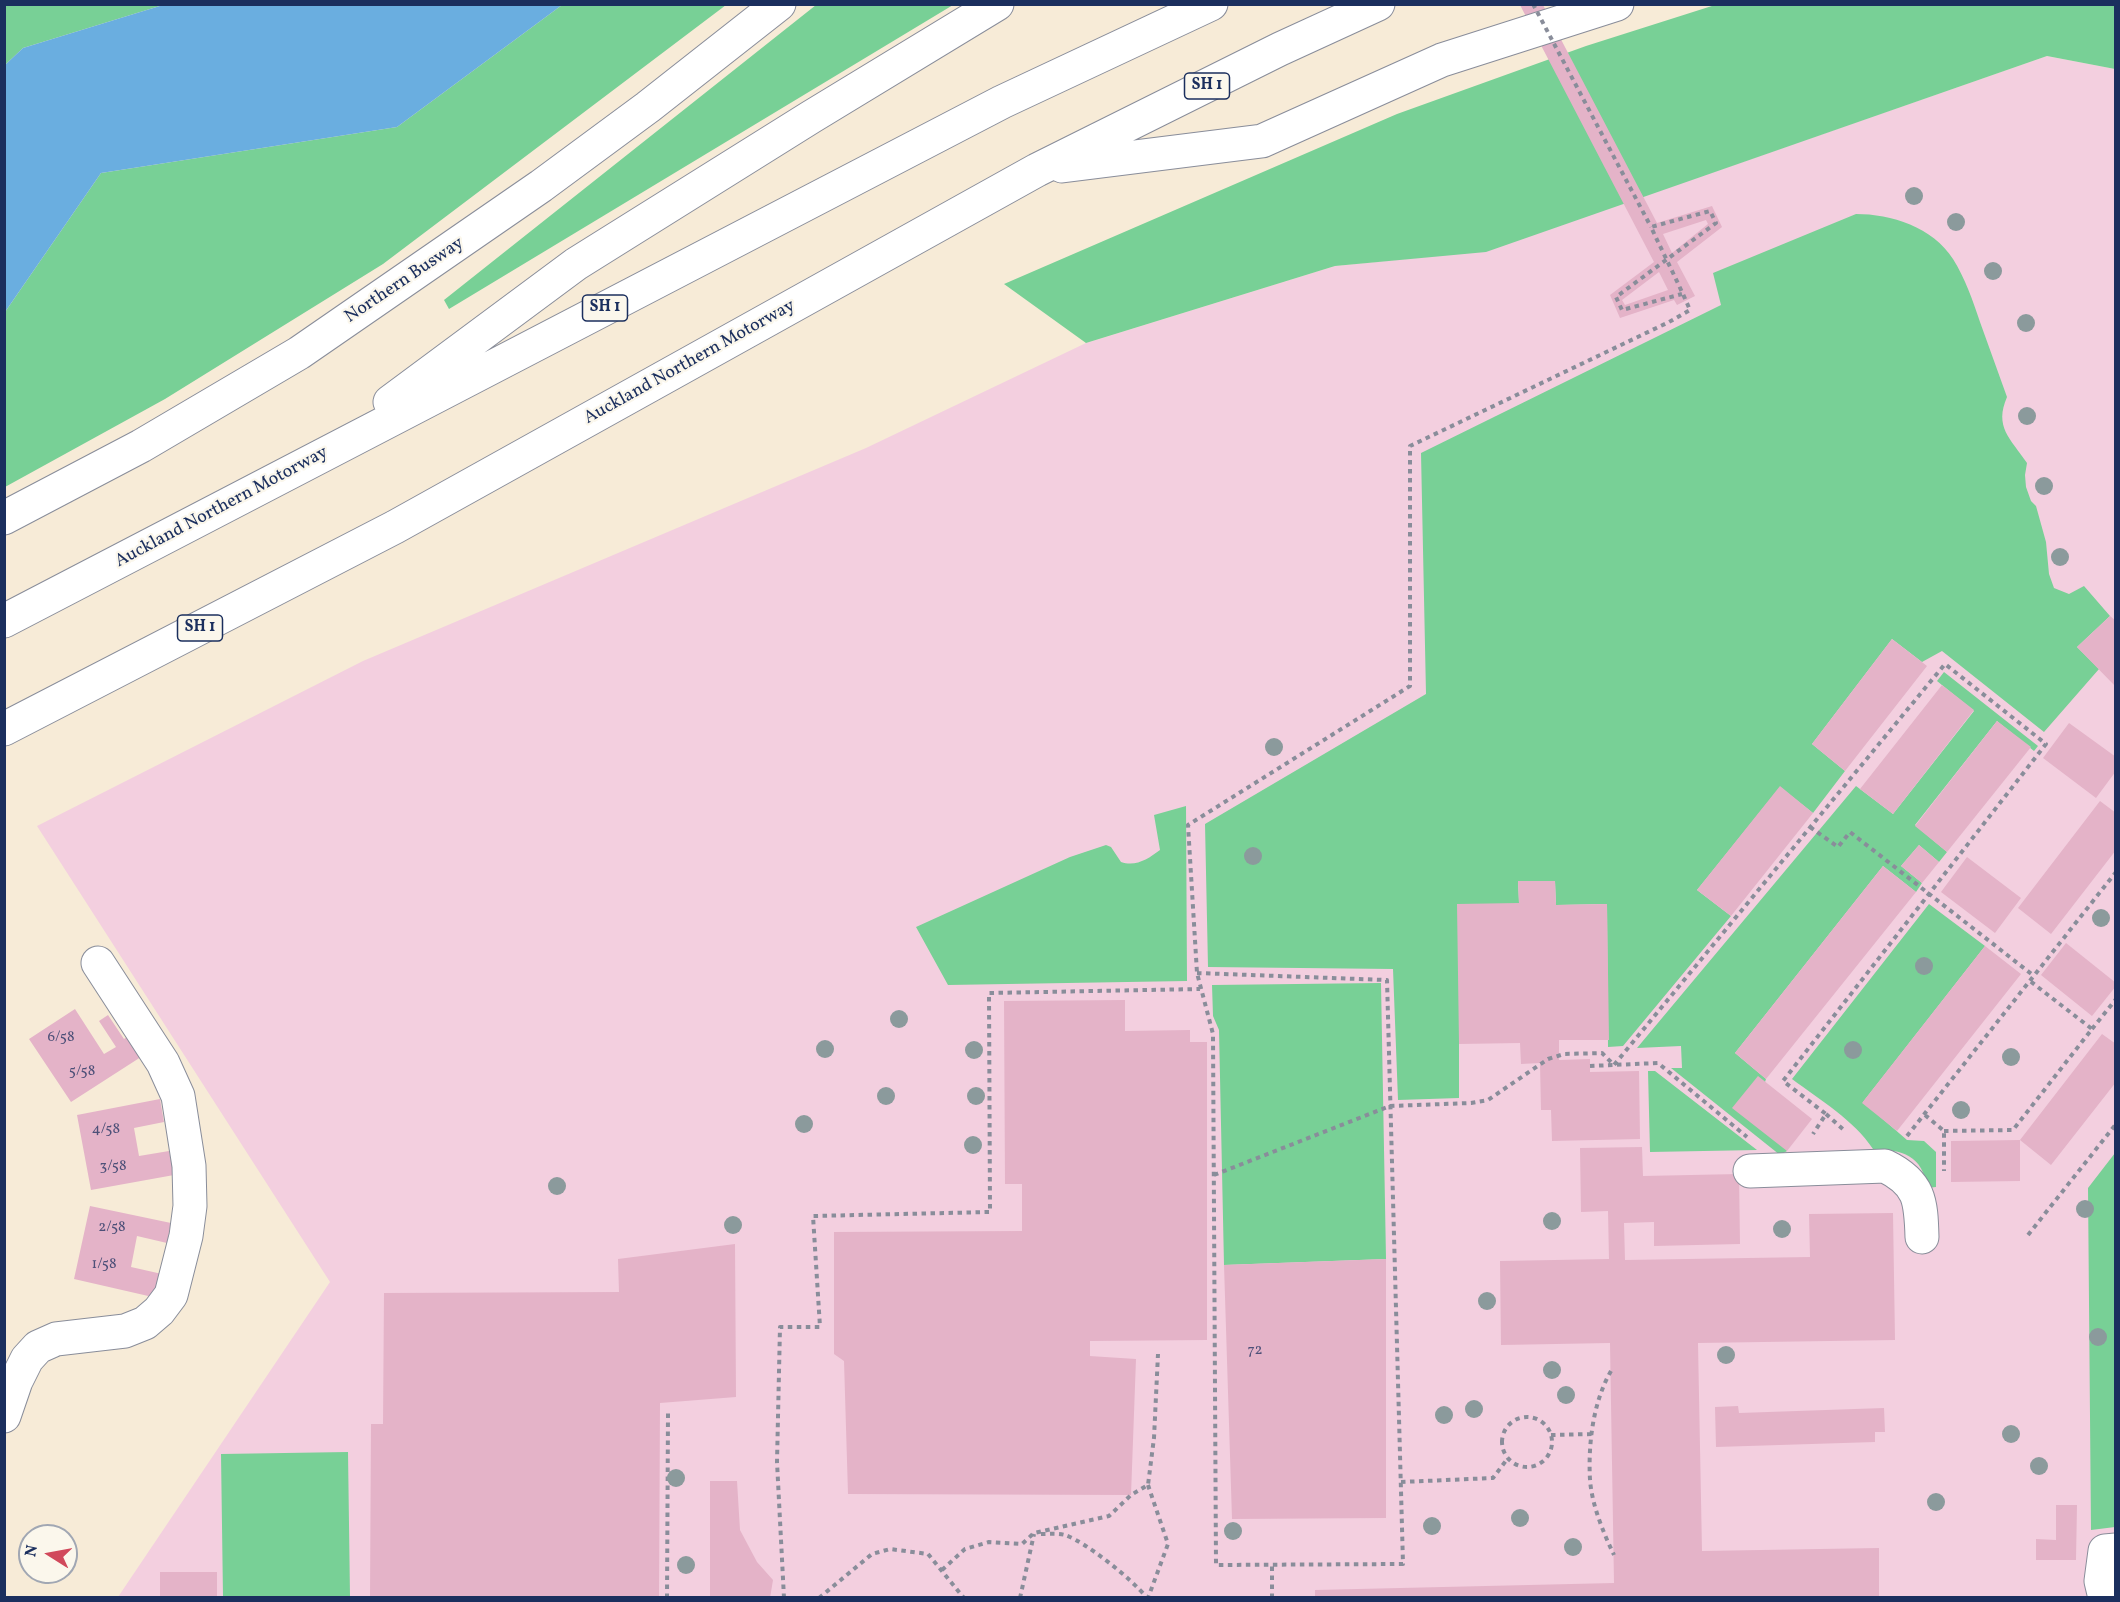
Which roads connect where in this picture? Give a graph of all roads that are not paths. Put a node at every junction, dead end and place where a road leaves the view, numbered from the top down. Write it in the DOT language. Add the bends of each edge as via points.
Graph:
graph roads {
  1 [pos="779,4"];
  2 [pos="997,4"];
  3 [pos="1211,4"];
  4 [pos="1378,4"];
  5 [pos="1617,4"];
  6 [pos="1036,170"];
  7 [pos="309,463"];
  8 [pos="4,518"];
  9 [pos="4,621"];
  10 [pos="4,729"];
  11 [pos="98,963"];
  12 [pos="1750,1171"];
  13 [pos="1922,1237"];
  14 [pos="4,1416"];
  15 [pos="2115,1550"];
  16 [pos="2105,1598"];
  1 -- 8 [label="main road, Northern Busway" via="541,186 299,353 150,440"];
  2 -- 7 [label="main road" via="576,264"];
  3 -- 7 [label="main road, Auckland Northern Motorway / SH 1" via="1002,102"];
  4 -- 6 [label="main road, Auckland Northern Motorway / SH 1"];
  5 -- 6 [label="main road" via="1442,60 1262,141"];
  6 -- 10 [label="main road, Auckland Northern Motorway / SH 1" via="395,527"];
  7 -- 9 [label="main road, Auckland Northern Motorway / SH 1"];
  11 -- 14 [label="main road" via="163,1063 178,1096 189,1167 186,1236 171,1295 159,1311 145,1323 125,1331 56,1339 38,1347 23,1366"];
  12 -- 13 [label="main road" via="1885,1166 1912,1184 1921,1205"];
  15 -- 16 [label="main road" via="2104,1551 2100,1581"];
}
